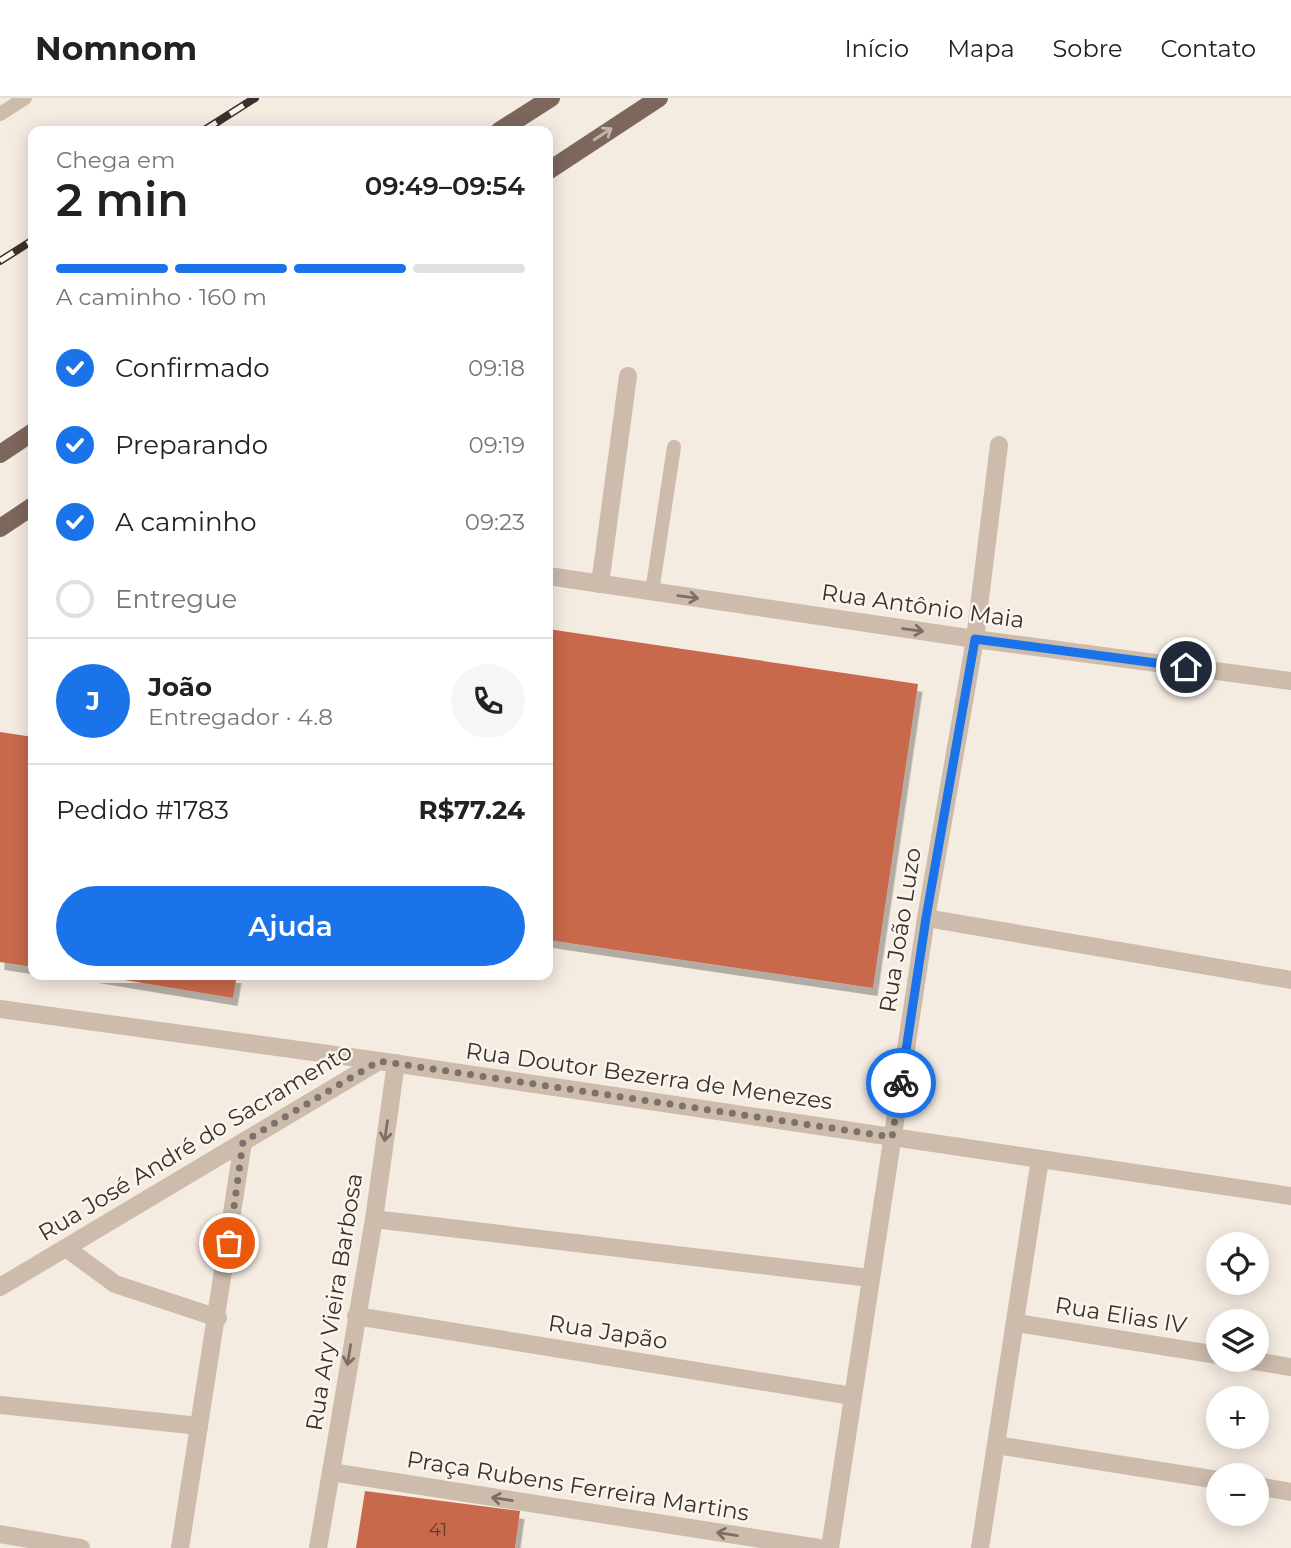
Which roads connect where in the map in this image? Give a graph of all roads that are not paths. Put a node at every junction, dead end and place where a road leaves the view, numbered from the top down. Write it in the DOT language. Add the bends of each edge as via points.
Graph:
graph roads {
  1 [pos="25,98"];
  2 [pos="551,98"];
  3 [pos="659,98"];
  4 [pos="0,114"];
  5 [pos="507,126"];
  6 [pos="553,168"];
  7 [pos="628,376"];
  8 [pos="28,435"];
  9 [pos="999,445"];
  10 [pos="674,447"];
  11 [pos="0,454"];
  12 [pos="28,509"];
  13 [pos="0,528"];
  14 [pos="553,577"];
  15 [pos="600,584"];
  16 [pos="652,592"];
  17 [pos="975,639"];
  18 [pos="1291,681"];
  19 [pos="926,918"];
  20 [pos="1291,980"];
  21 [pos="0,1009"];
  22 [pos="388,1062"];
  23 [pos="892,1137"];
  24 [pos="243,1142"];
  25 [pos="1040,1159"];
  26 [pos="1291,1196"];
  27 [pos="374,1219"];
  28 [pos="66,1248"];
  29 [pos="870,1278"];
  30 [pos="0,1287"];
  31 [pos="356,1316"];
  32 [pos="218,1318"];
  33 [pos="1016,1323"];
  34 [pos="1206,1353"];
  35 [pos="1269,1364"];
  36 [pos="1291,1367"];
  37 [pos="852,1396"];
  38 [pos="0,1405"];
  39 [pos="200,1426"];
  40 [pos="996,1444"];
  41 [pos="331,1472"];
  42 [pos="1206,1478"];
  43 [pos="1269,1488"];
  44 [pos="1291,1492"];
  45 [pos="0,1534"];
  46 [pos="81,1548"];
  47 [pos="180,1548"];
  48 [pos="318,1548"];
  49 [pos="819,1548"];
  50 [pos="830,1548"];
  51 [pos="980,1548"];
  1 -- 4 [label="lane"];
  2 -- 5 [label="main road"];
  6 -- 3 [label="main road, one-way"];
  7 -- 15 [label="street"];
  8 -- 11 [label="main road"];
  9 -- 17 [label="street, Rua João Luzo"];
  10 -- 16 [label="lane"];
  12 -- 13 [label="main road"];
  14 -- 15 [label="street, Rua Antônio Maia"];
  15 -- 16 [label="street, Rua Antônio Maia"];
  16 -- 17 [label="street, Rua Antônio Maia, one-way"];
  17 -- 18 [label="street, Rua Antônio Maia"];
  17 -- 19 [label="street, Rua João Luzo"];
  19 -- 20 [label="street"];
  19 -- 23 [label="street, Rua João Luzo"];
  21 -- 22 [label="street, Rua Doutor Bezerra de Menezes"];
  22 -- 23 [label="street, Rua Doutor Bezerra de Menezes"];
  22 -- 24 [label="street, Rua José André do Sacramento"];
  22 -- 27 [label="street, Rua Ary Vieira Barbosa, one-way"];
  23 -- 25 [label="street, Rua Doutor Bezerra de Menezes"];
  23 -- 29 [label="street, Rua João Luzo"];
  24 -- 28 [label="street, Rua José André do Sacramento"];
  24 -- 32 [label="street"];
  25 -- 26 [label="street, Rua Doutor Bezerra de Menezes"];
  25 -- 33 [label="street"];
  27 -- 29 [label="street"];
  27 -- 31 [label="street, Rua Ary Vieira Barbosa"];
  28 -- 30 [label="street, Rua José André do Sacramento"];
  28 -- 32 [label="street" via="115,1284"];
  29 -- 37 [label="street, Rua João Luzo"];
  31 -- 37 [label="street, Rua Japão"];
  31 -- 41 [label="street, Rua Ary Vieira Barbosa, one-way"];
  32 -- 39 [label="street"];
  33 -- 34 [label="street, Rua Elias IV"];
  33 -- 40 [label="street"];
  35 -- 36 [label="street"];
  37 -- 50 [label="street, Rua João Luzo"];
  38 -- 39 [label="street"];
  39 -- 47 [label="street"];
  40 -- 42 [label="street"];
  40 -- 51 [label="street"];
  41 -- 48 [label="street, Rua Ary Vieira Barbosa"];
  49 -- 41 [label="street, Praça Rubens Ferreira Martins, one-way"];
  43 -- 44 [label="street"];
  45 -- 46 [label="street"];
}
